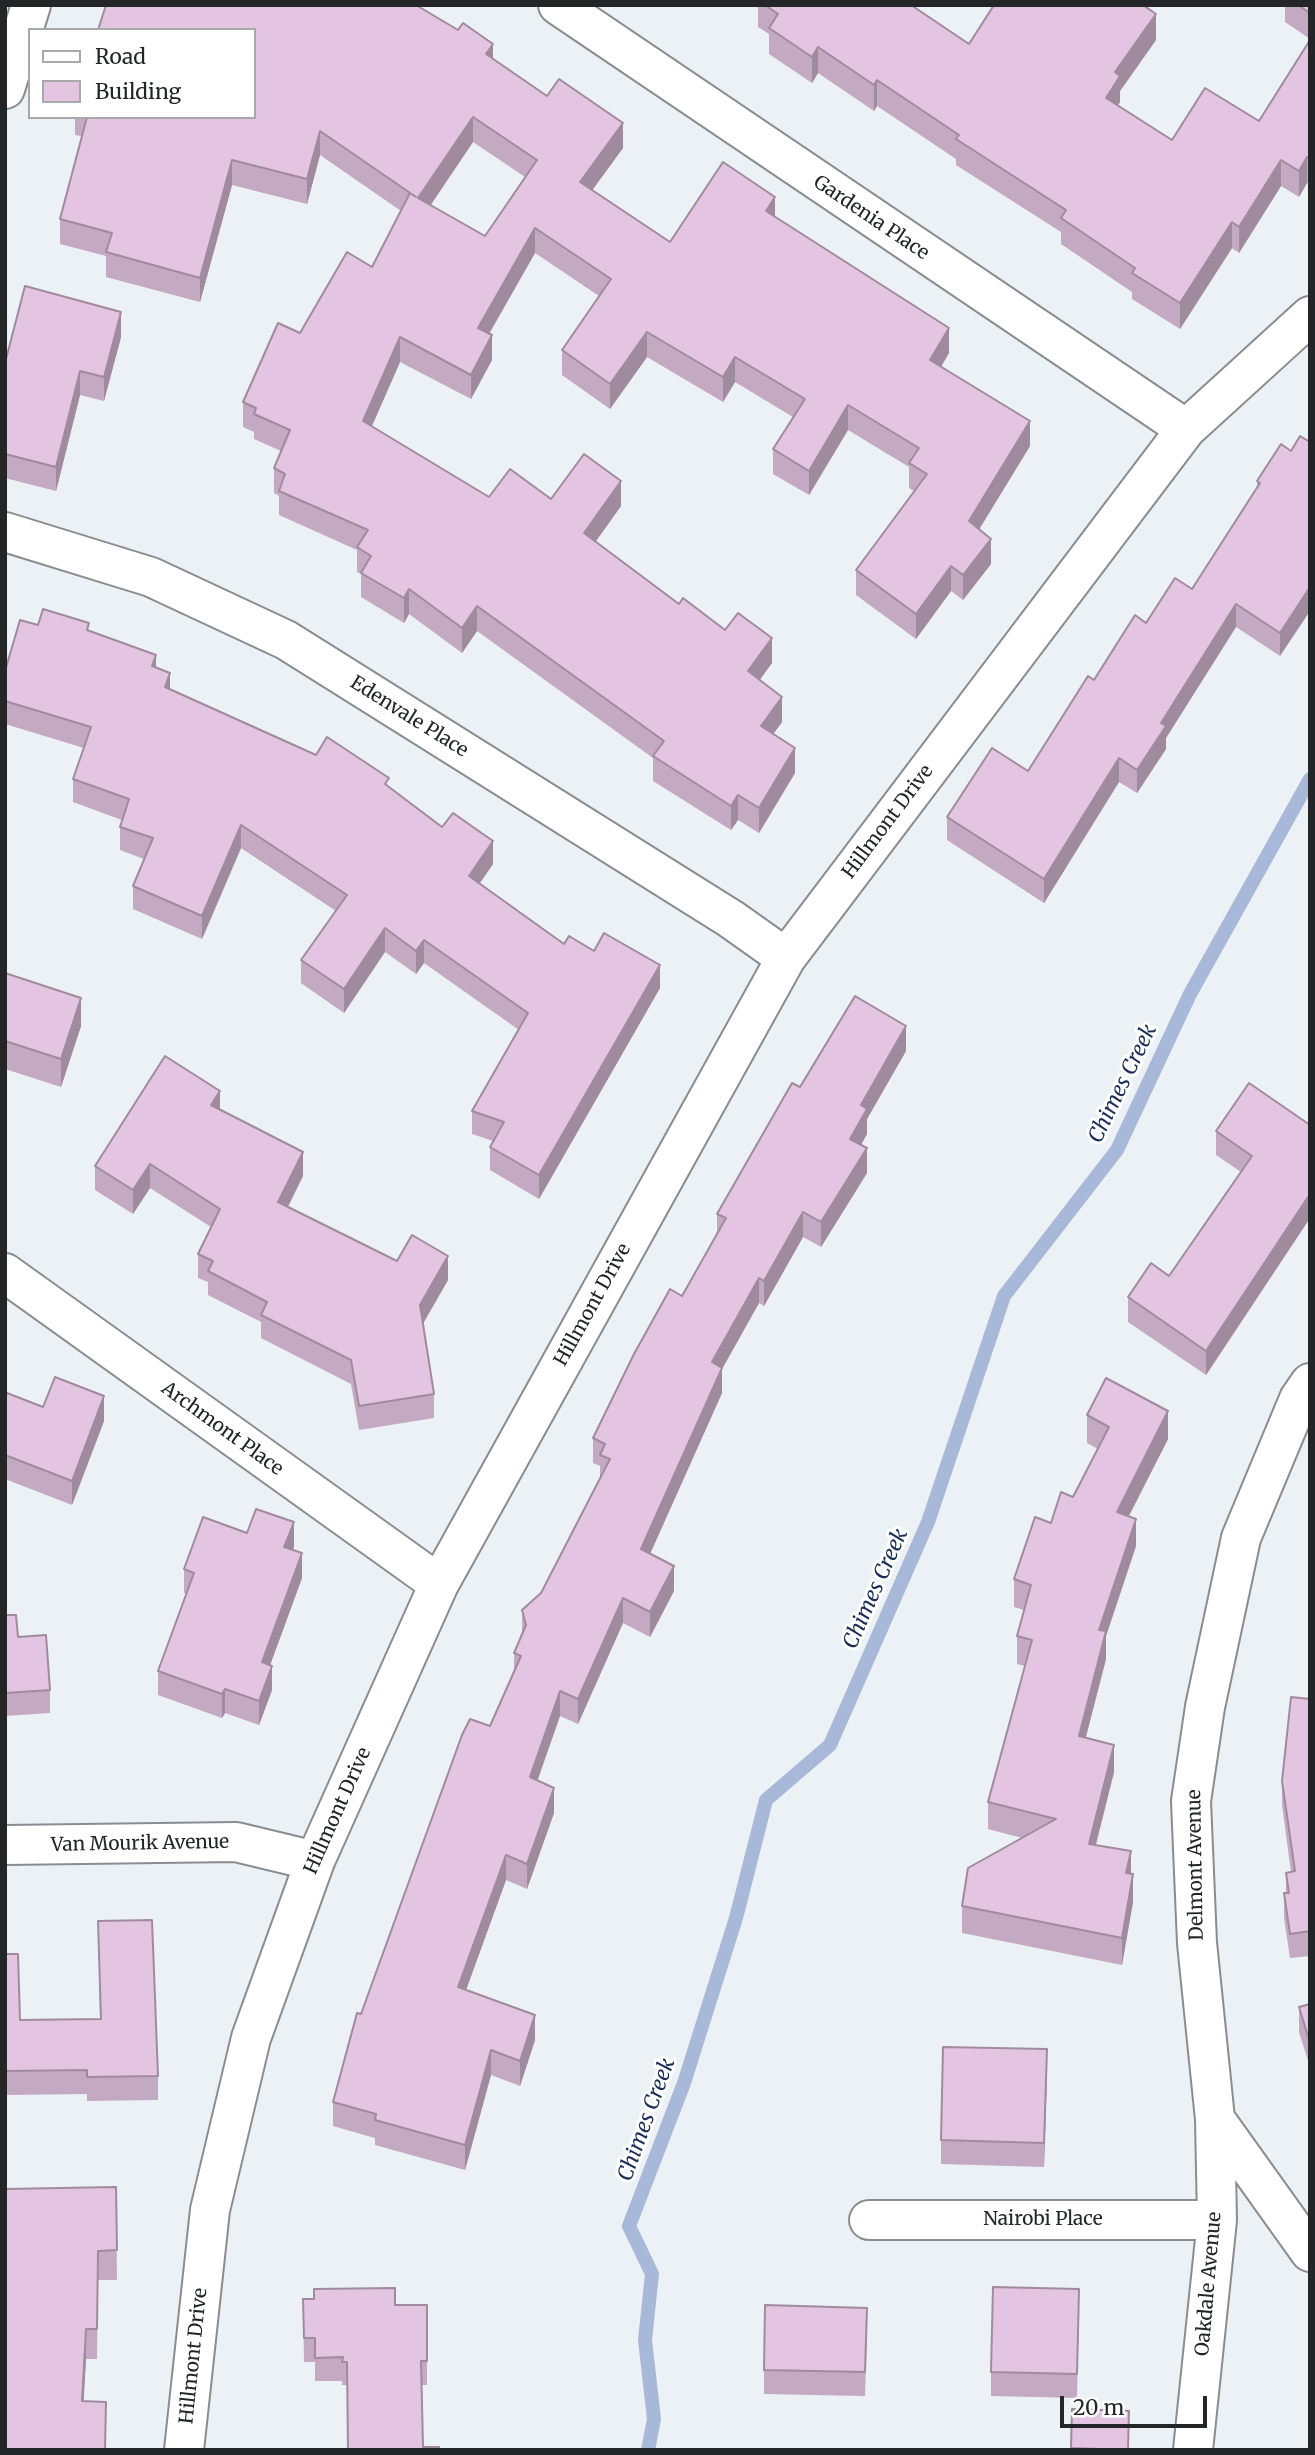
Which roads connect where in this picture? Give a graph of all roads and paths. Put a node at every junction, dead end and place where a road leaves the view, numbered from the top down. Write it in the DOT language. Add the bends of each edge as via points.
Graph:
graph roads {
  1 [pos="31,5"];
  2 [pos="558,5"];
  3 [pos="5,89"];
  4 [pos="1310,316"];
  5 [pos="1186,429"];
  6 [pos="5,533"];
  7 [pos="786,957"];
  8 [pos="5,1273"];
  9 [pos="1310,1383"];
  10 [pos="439,1584"];
  11 [pos="5,1846"];
  12 [pos="315,1861"];
  13 [pos="1215,2119"];
  14 [pos="1217,2220"];
  15 [pos="869,2221"];
  16 [pos="1310,2252"];
  17 [pos="184,2450"];
  18 [pos="1193,2450"];
  1 -- 3 [label="street"];
  2 -- 5 [label="street, Gardenia Place"];
  4 -- 5 [label="street, Hillmont Drive"];
  5 -- 7 [label="street, Hillmont Drive"];
  6 -- 7 [label="street, Edenvale Place" via="151,577 286,640"];
  7 -- 10 [label="street, Hillmont Drive"];
  8 -- 10 [label="street, Archmont Place"];
  9 -- 13 [label="street, Delmont Avenue" via="1299,1399 1241,1538 1205,1707 1191,1801 1197,1943"];
  10 -- 12 [label="street, Hillmont Drive"];
  11 -- 12 [label="street, Van Mourik Avenue" via="236,1842"];
  12 -- 17 [label="street, Hillmont Drive" via="251,2038 210,2210"];
  13 -- 14 [label="street, Oakdale Avenue"];
  13 -- 16 [label="street, Delmont Avenue"];
  14 -- 15 [label="street, Nairobi Place"];
  14 -- 18 [label="street, Oakdale Avenue"];
}
